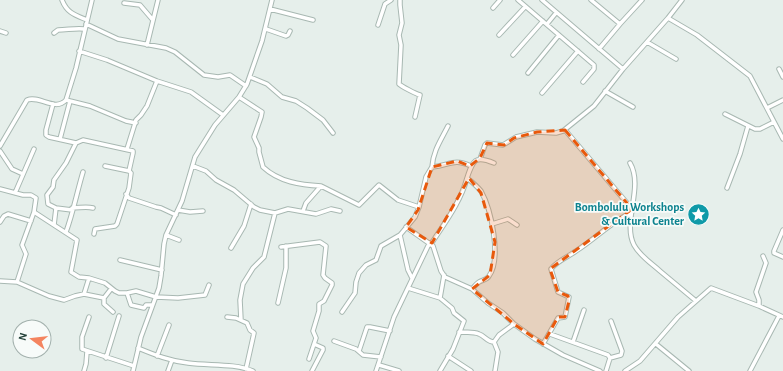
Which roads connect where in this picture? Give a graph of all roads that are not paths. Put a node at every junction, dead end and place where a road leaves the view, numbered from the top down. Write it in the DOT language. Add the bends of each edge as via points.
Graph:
graph roads {
  1 [pos="62,0"];
  2 [pos="92,0"];
  3 [pos="158,0"];
  4 [pos="272,0"];
  5 [pos="391,0"];
  6 [pos="400,0"];
  7 [pos="500,0"];
  8 [pos="518,0"];
  9 [pos="542,0"];
  10 [pos="591,0"];
  11 [pos="642,0"];
  12 [pos="682,0"];
  13 [pos="124,3"];
  14 [pos="526,7"];
  15 [pos="493,8"];
  16 [pos="270,10"];
  17 [pos="556,13"];
  18 [pos="668,18"];
  19 [pos="152,19"];
  20 [pos="87,20"];
  21 [pos="313,20"];
  22 [pos="543,21"];
  23 [pos="86,24"];
  24 [pos="547,24"];
  25 [pos="620,24"];
  26 [pos="378,25"];
  27 [pos="84,29"];
  28 [pos="266,29"];
  29 [pos="0,31"];
  30 [pos="290,32"];
  31 [pos="6,33"];
  32 [pos="54,34"];
  33 [pos="500,35"];
  34 [pos="560,35"];
  35 [pos="647,42"];
  36 [pos="147,45"];
  37 [pos="599,49"];
  38 [pos="79,51"];
  39 [pos="578,51"];
  40 [pos="513,55"];
  41 [pos="676,59"];
  42 [pos="623,69"];
  43 [pos="779,69"];
  44 [pos="528,74"];
  45 [pos="250,77"];
  46 [pos="783,77"];
  47 [pos="157,81"];
  48 [pos="583,82"];
  49 [pos="246,86"];
  50 [pos="606,91"];
  51 [pos="542,93"];
  52 [pos="239,97"];
  53 [pos="783,100"];
  54 [pos="68,101"];
  55 [pos="53,104"];
  56 [pos="633,107"];
  57 [pos="767,108"];
  58 [pos="223,114"];
  59 [pos="725,114"];
  60 [pos="415,117"];
  61 [pos="774,122"];
  62 [pos="136,123"];
  63 [pos="448,126"];
  64 [pos="748,126"];
  65 [pos="565,130"];
  66 [pos="333,133"];
  67 [pos="60,139"];
  68 [pos="783,139"];
  69 [pos="76,143"];
  70 [pos="0,146"];
  71 [pos="34,149"];
  72 [pos="127,149"];
  73 [pos="0,151"];
  74 [pos="480,159"];
  75 [pos="494,163"];
  76 [pos="630,163"];
  77 [pos="105,166"];
  78 [pos="193,166"];
  79 [pos="471,166"];
  80 [pos="432,167"];
  81 [pos="128,171"];
  82 [pos="83,172"];
  83 [pos="23,174"];
  84 [pos="468,178"];
  85 [pos="321,186"];
  86 [pos="727,188"];
  87 [pos="0,189"];
  88 [pos="15,193"];
  89 [pos="126,194"];
  90 [pos="251,204"];
  91 [pos="419,207"];
  92 [pos="56,208"];
  93 [pos="93,208"];
  94 [pos="72,209"];
  95 [pos="178,210"];
  96 [pos="632,210"];
  97 [pos="203,211"];
  98 [pos="303,211"];
  99 [pos="340,211"];
  100 [pos="34,212"];
  101 [pos="275,213"];
  102 [pos="176,215"];
  103 [pos="31,221"];
  104 [pos="0,222"];
  105 [pos="492,224"];
  106 [pos="54,225"];
  107 [pos="517,225"];
  108 [pos="406,227"];
  109 [pos="783,230"];
  110 [pos="66,232"];
  111 [pos="94,234"];
  112 [pos="166,235"];
  113 [pos="400,235"];
  114 [pos="179,240"];
  115 [pos="430,243"];
  116 [pos="286,246"];
  117 [pos="281,247"];
  118 [pos="231,248"];
  119 [pos="763,256"];
  120 [pos="783,257"];
  121 [pos="120,260"];
  122 [pos="162,270"];
  123 [pos="444,275"];
  124 [pos="90,278"];
  125 [pos="412,278"];
  126 [pos="0,280"];
  127 [pos="17,282"];
  128 [pos="209,285"];
  129 [pos="408,288"];
  130 [pos="111,289"];
  131 [pos="472,289"];
  132 [pos="126,293"];
  133 [pos="84,294"];
  134 [pos="156,297"];
  135 [pos="104,298"];
  136 [pos="440,298"];
  137 [pos="696,301"];
  138 [pos="278,304"];
  139 [pos="152,305"];
  140 [pos="759,306"];
  141 [pos="584,310"];
  142 [pos="113,312"];
  143 [pos="342,312"];
  144 [pos="119,316"];
  145 [pos="89,317"];
  146 [pos="227,317"];
  147 [pos="781,317"];
  148 [pos="241,320"];
  149 [pos="611,321"];
  150 [pos="514,324"];
  151 [pos="169,325"];
  152 [pos="390,331"];
  153 [pos="459,332"];
  154 [pos="550,334"];
  155 [pos="334,341"];
  156 [pos="494,342"];
  157 [pos="573,342"];
  158 [pos="314,344"];
  159 [pos="544,344"];
  160 [pos="656,344"];
  161 [pos="138,348"];
  162 [pos="359,351"];
  163 [pos="87,352"];
  164 [pos="157,356"];
  165 [pos="448,356"];
  166 [pos="381,357"];
  167 [pos="106,358"];
  168 [pos="610,358"];
  169 [pos="309,359"];
  170 [pos="172,360"];
  171 [pos="378,365"];
  172 [pos="134,366"];
  173 [pos="232,366"];
  174 [pos="246,369"];
  175 [pos="84,371"];
  176 [pos="133,371"];
  177 [pos="168,371"];
  178 [pos="232,371"];
  179 [pos="253,371"];
  180 [pos="312,371"];
  181 [pos="376,371"];
  182 [pos="399,371"];
  183 [pos="440,371"];
  184 [pos="471,371"];
  185 [pos="495,371"];
  186 [pos="599,371"];
  187 [pos="606,371"];
  188 [pos="625,371"];
  189 [pos="689,371"];
  190 [pos="750,371"];
  1 -- 20 [label="street" via="69,11"];
  2 -- 20 [label="street"];
  3 -- 19 [label="street"];
  4 -- 16 [label="street"];
  5 -- 26 [label="street" via="385,4"];
  6 -- 60 [label="street" via="402,23 399,35 399,84 420,95"];
  7 -- 15 [label="street"];
  8 -- 14 [label="street"];
  9 -- 17 [label="street"];
  10 -- 25 [label="street"];
  11 -- 25 [label="street"];
  12 -- 18 [label="street"];
  13 -- 19 [label="street" via="140,5"];
  14 -- 22 [label="street"];
  14 -- 33 [label="street"];
  16 -- 21 [label="street"];
  16 -- 28 [label="street"];
  17 -- 24 [label="street"];
  17 -- 37 [label="street"];
  18 -- 35 [label="street"];
  18 -- 57 [label="street" via="697,35 748,74"];
  19 -- 36 [label="street"];
  20 -- 23 [label="street"];
  22 -- 24 [label="street"];
  22 -- 40 [label="street"];
  23 -- 27 [label="street"];
  23 -- 36 [label="street" via="118,39"];
  24 -- 34 [label="street"];
  25 -- 37 [label="street"];
  27 -- 32 [label="street" via="58,30"];
  27 -- 38 [label="street"];
  28 -- 30 [label="street" via="286,36"];
  28 -- 45 [label="street"];
  29 -- 31 [label="street"];
  34 -- 39 [label="street"];
  34 -- 44 [label="street"];
  35 -- 41 [label="street"];
  35 -- 42 [label="street"];
  36 -- 49 [label="street" via="175,52 204,75 230,76"];
  37 -- 42 [label="street"];
  38 -- 47 [label="street"];
  38 -- 54 [label="street"];
  39 -- 48 [label="street" via="595,67"];
  39 -- 51 [label="street"];
  42 -- 50 [label="street"];
  43 -- 46 [label="street"];
  45 -- 49 [label="street"];
  45 -- 66 [label="street" via="267,84 282,97 307,108 324,120"];
  47 -- 58 [label="street" via="191,92"];
  47 -- 62 [label="street" via="147,106"];
  49 -- 52 [label="street"];
  50 -- 56 [label="street"];
  50 -- 65 [label="street" via="594,106"];
  52 -- 58 [label="street"];
  52 -- 85 [label="street" via="262,112 254,137 263,168 287,181"];
  53 -- 57 [label="street"];
  54 -- 55 [label="street"];
  54 -- 62 [label="street" via="87,105"];
  54 -- 67 [label="street"];
  55 -- 67 [label="street" via="45,133 49,137"];
  55 -- 70 [label="street" via="34,99 27,100"];
  57 -- 61 [label="street"];
  58 -- 78 [label="street" via="196,155"];
  59 -- 64 [label="street"];
  61 -- 64 [label="street" via="758,129"];
  61 -- 68 [label="street"];
  62 -- 72 [label="street"];
  63 -- 80 [label="street" via="438,144"];
  64 -- 86 [label="street"];
  65 -- 74 [label="street" via="556,134 538,132 516,137 502,145 487,143"];
  65 -- 96 [label="street"];
  67 -- 69 [label="street"];
  69 -- 72 [label="street" via="83,140"];
  69 -- 92 [label="street" via="47,195 48,205"];
  71 -- 83 [label="street"];
  72 -- 81 [label="street" via="133,152"];
  73 -- 83 [label="street" via="12,169"];
  74 -- 75 [label="street"];
  74 -- 79 [label="street" via="475,160"];
  76 -- 96 [label="street" via="635,178"];
  77 -- 81 [label="street"];
  78 -- 90 [label="street" via="234,190"];
  78 -- 95 [label="street"];
  79 -- 80 [label="street" via="457,162"];
  79 -- 84 [label="street"];
  80 -- 91 [label="street" via="426,178"];
  81 -- 89 [label="street" via="131,175"];
  82 -- 94 [label="street"];
  83 -- 88 [label="street"];
  84 -- 105 [label="street" via="482,193"];
  84 -- 115 [label="street" via="459,199"];
  85 -- 91 [label="street" via="359,205 379,185 398,200"];
  85 -- 98 [label="street" via="306,203"];
  87 -- 88 [label="street"];
  88 -- 100 [label="street" via="35,196"];
  89 -- 102 [label="street" via="129,198"];
  89 -- 111 [label="street" via="117,224 95,230"];
  90 -- 101 [label="street" via="254,208"];
  90 -- 118 [label="street" via="244,226"];
  91 -- 108 [label="street" via="415,217"];
  92 -- 94 [label="street"];
  92 -- 106 [label="street"];
  93 -- 94 [label="street" via="86,206"];
  94 -- 110 [label="street"];
  95 -- 97 [label="street"];
  95 -- 102 [label="street"];
  96 -- 137 [label="street" via="631,230 634,246"];
  96 -- 154 [label="street" via="552,267 551,272 558,292 569,299 565,317 558,318"];
  98 -- 99 [label="street" via="316,214 333,208"];
  98 -- 101 [label="street" via="288,209"];
  100 -- 103 [label="street"];
  100 -- 106 [label="street"];
  101 -- 148 [label="street" via="264,258 253,268 243,284 240,300"];
  102 -- 112 [label="street"];
  103 -- 104 [label="street" via="8,214"];
  103 -- 127 [label="street" via="23,241 22,246 26,254"];
  105 -- 107 [label="street" via="509,219"];
  105 -- 131 [label="street" via="495,252 491,272"];
  106 -- 110 [label="street"];
  108 -- 113 [label="street"];
  108 -- 115 [label="street"];
  109 -- 120 [label="street" via="774,252"];
  110 -- 124 [label="street" via="77,241 71,273 82,278"];
  112 -- 114 [label="street"];
  112 -- 122 [label="street"];
  113 -- 125 [label="street"];
  113 -- 143 [label="street" via="381,246 376,260 366,265 359,273 355,293"];
  115 -- 123 [label="street" via="435,248"];
  115 -- 125 [label="street"];
  116 -- 117 [label="street"];
  116 -- 138 [label="street" via="286,268"];
  116 -- 158 [label="street" via="320,242 326,246 323,274 332,285 324,301 319,304 313,331 316,337"];
  119 -- 140 [label="street" via="766,262 756,292"];
  121 -- 122 [label="street"];
  122 -- 134 [label="street"];
  123 -- 131 [label="street"];
  123 -- 136 [label="street"];
  124 -- 130 [label="street" via="106,283"];
  124 -- 133 [label="street"];
  125 -- 129 [label="street"];
  126 -- 127 [label="street"];
  127 -- 133 [label="street" via="64,300"];
  128 -- 134 [label="street" via="204,295 184,298"];
  129 -- 136 [label="street"];
  129 -- 152 [label="street"];
  130 -- 132 [label="street"];
  130 -- 135 [label="street"];
  131 -- 150 [label="street"];
  132 -- 134 [label="street" via="136,291"];
  132 -- 139 [label="street" via="131,305 141,309 146,305"];
  133 -- 135 [label="street"];
  134 -- 139 [label="street"];
  135 -- 142 [label="street" via="104,304"];
  136 -- 153 [label="street" via="464,321"];
  137 -- 140 [label="street" via="711,288"];
  137 -- 160 [label="street" via="678,317"];
  139 -- 161 [label="street"];
  140 -- 147 [label="street"];
  141 -- 157 [label="street"];
  144 -- 167 [label="street"];
  145 -- 163 [label="street" via="81,344 82,349"];
  146 -- 148 [label="street"];
  147 -- 190 [label="street"];
  148 -- 174 [label="street" via="247,323 254,333"];
  149 -- 168 [label="street" via="622,351 621,355"];
  150 -- 156 [label="street"];
  150 -- 159 [label="street"];
  151 -- 164 [label="street"];
  152 -- 162 [label="street" via="367,327"];
  152 -- 166 [label="street"];
  153 -- 156 [label="street" via="481,334"];
  153 -- 165 [label="street"];
  154 -- 157 [label="street"];
  154 -- 159 [label="street"];
  155 -- 162 [label="street"];
  156 -- 185 [label="street" via="498,352"];
  157 -- 168 [label="street"];
  158 -- 169 [label="street"];
  158 -- 180 [label="street" via="323,350"];
  159 -- 186 [label="street"];
  160 -- 188 [label="street" via="639,362"];
  160 -- 189 [label="street"];
  161 -- 164 [label="street"];
  161 -- 172 [label="street"];
  162 -- 166 [label="street" via="365,356"];
  163 -- 167 [label="street"];
  163 -- 175 [label="street"];
  164 -- 170 [label="street"];
  165 -- 183 [label="street"];
  165 -- 184 [label="street"];
  166 -- 171 [label="street"];
  167 -- 172 [label="street"];
  168 -- 187 [label="street"];
  170 -- 173 [label="street"];
  170 -- 177 [label="street"];
  171 -- 181 [label="street"];
  171 -- 182 [label="street"];
  172 -- 176 [label="street"];
  173 -- 174 [label="street"];
  173 -- 178 [label="street"];
  174 -- 179 [label="street"];
}
